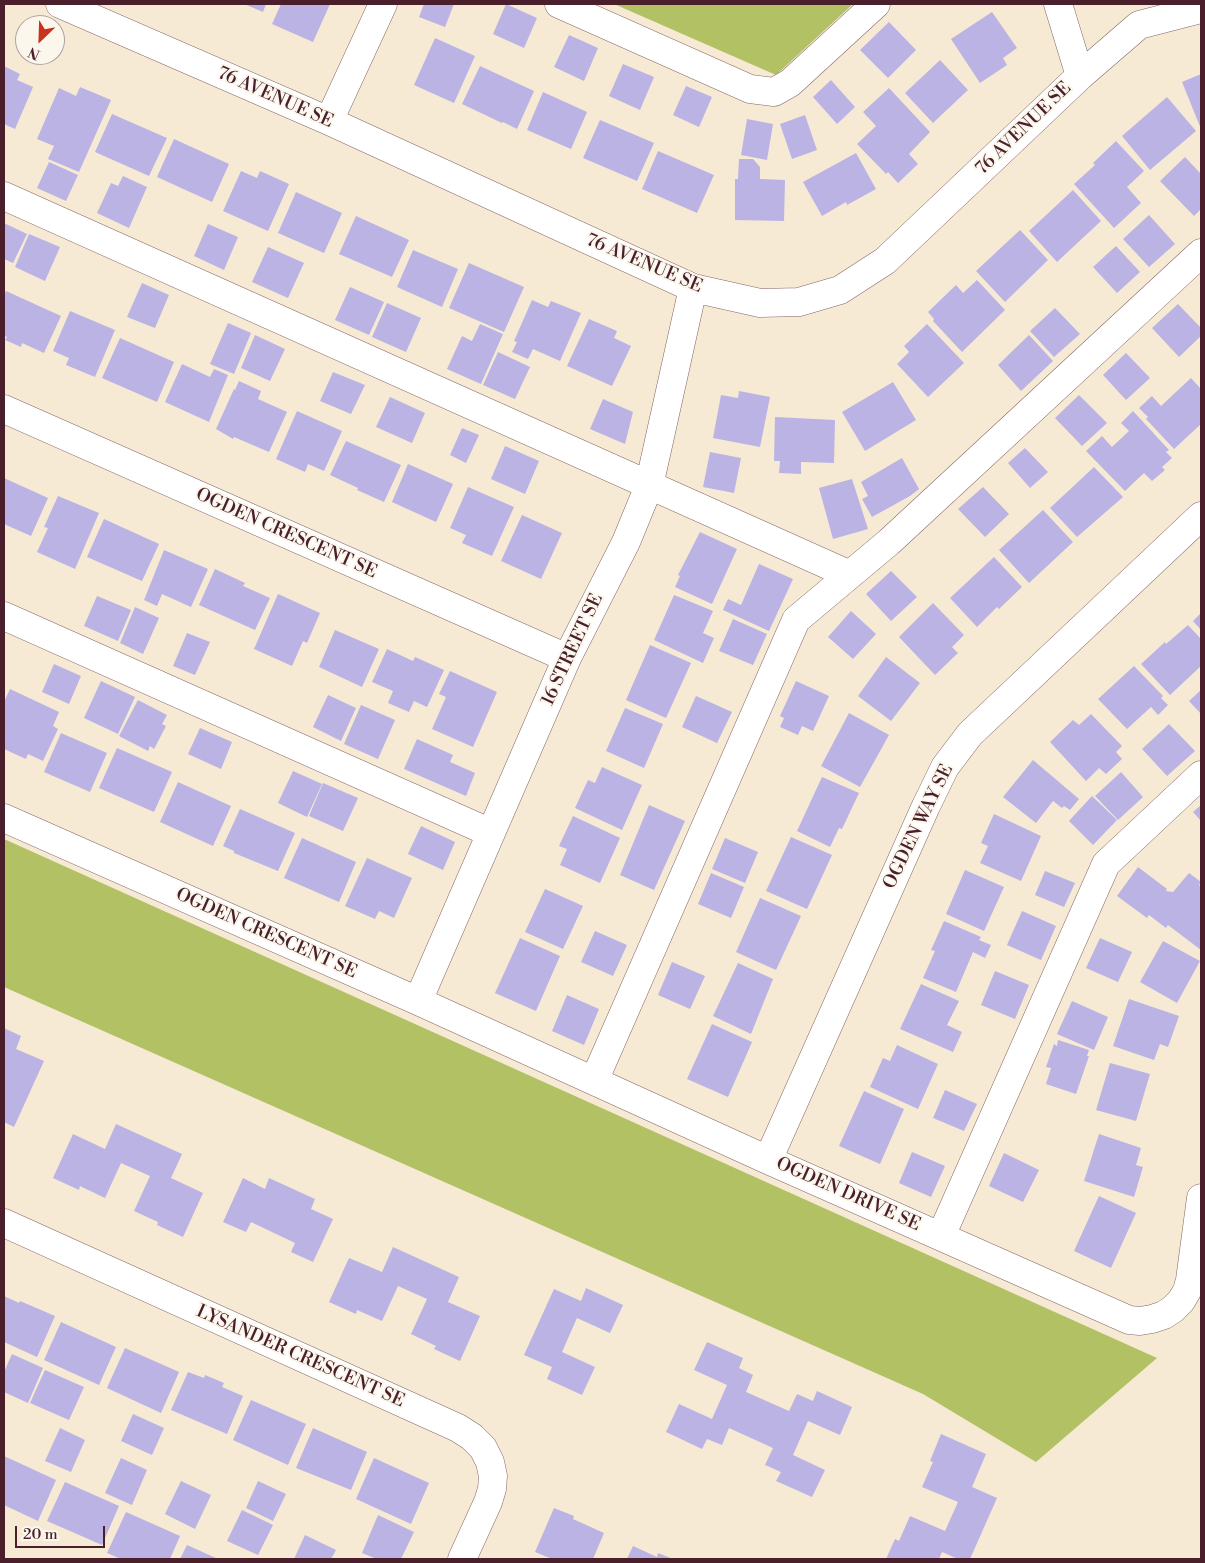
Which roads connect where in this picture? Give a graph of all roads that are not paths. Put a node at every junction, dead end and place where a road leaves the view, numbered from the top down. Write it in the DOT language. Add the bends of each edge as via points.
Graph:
graph roads {
  1 [pos="60,4"];
  2 [pos="384,4"];
  3 [pos="559,4"];
  4 [pos="876,4"];
  5 [pos="1058,4"];
  6 [pos="1201,8"];
  7 [pos="1080,76"];
  8 [pos="329,121"];
  9 [pos="4,196"];
  10 [pos="1201,253"];
  11 [pos="693,288"];
  12 [pos="4,409"];
  13 [pos="649,486"];
  14 [pos="1201,516"];
  15 [pos="848,574"];
  16 [pos="4,616"];
  17 [pos="567,658"];
  18 [pos="1201,775"];
  19 [pos="4,818"];
  20 [pos="491,833"];
  21 [pos="418,1001"];
  22 [pos="594,1081"];
  23 [pos="768,1160"];
  24 [pos="1201,1198"];
  25 [pos="4,1223"];
  26 [pos="941,1236"];
  27 [pos="462,1559"];
  1 -- 8 [label="street, 76 AVENUE SE"];
  2 -- 8 [label="street"];
  3 -- 4 [label="street" via="750,89 774,92 790,83"];
  5 -- 7 [label="street"];
  6 -- 7 [label="street, 76 AVENUE SE" via="1139,25"];
  7 -- 11 [label="street, 76 AVENUE SE" via="885,261 840,290 799,302 760,303"];
  8 -- 11 [label="street, 76 AVENUE SE"];
  9 -- 13 [label="street"];
  10 -- 15 [label="street" via="889,542"];
  11 -- 13 [label="street, 16 STREET SE"];
  12 -- 17 [label="street, OGDEN CRESCENT SE"];
  13 -- 15 [label="street"];
  13 -- 17 [label="street, 16 STREET SE" via="626,542"];
  14 -- 23 [label="street, OGDEN WAY SE" via="970,734 945,767"];
  15 -- 22 [label="street" via="796,620"];
  16 -- 20 [label="street"];
  17 -- 20 [label="street, 16 STREET SE"];
  18 -- 26 [label="street" via="1106,864"];
  19 -- 21 [label="street, OGDEN CRESCENT SE"];
  20 -- 21 [label="street, 16 STREET SE"];
  21 -- 22 [label="street, OGDEN DRIVE SE"];
  22 -- 23 [label="street, OGDEN DRIVE SE"];
  23 -- 26 [label="street, OGDEN DRIVE SE"];
  24 -- 26 [label="street, OGDEN DRIVE SE" via="1187,1291 1173,1309 1152,1320 1128,1320"];
  25 -- 27 [label="street, LYSANDER CRESCENT SE" via="472,1436 490,1462 492,1490"];
}
